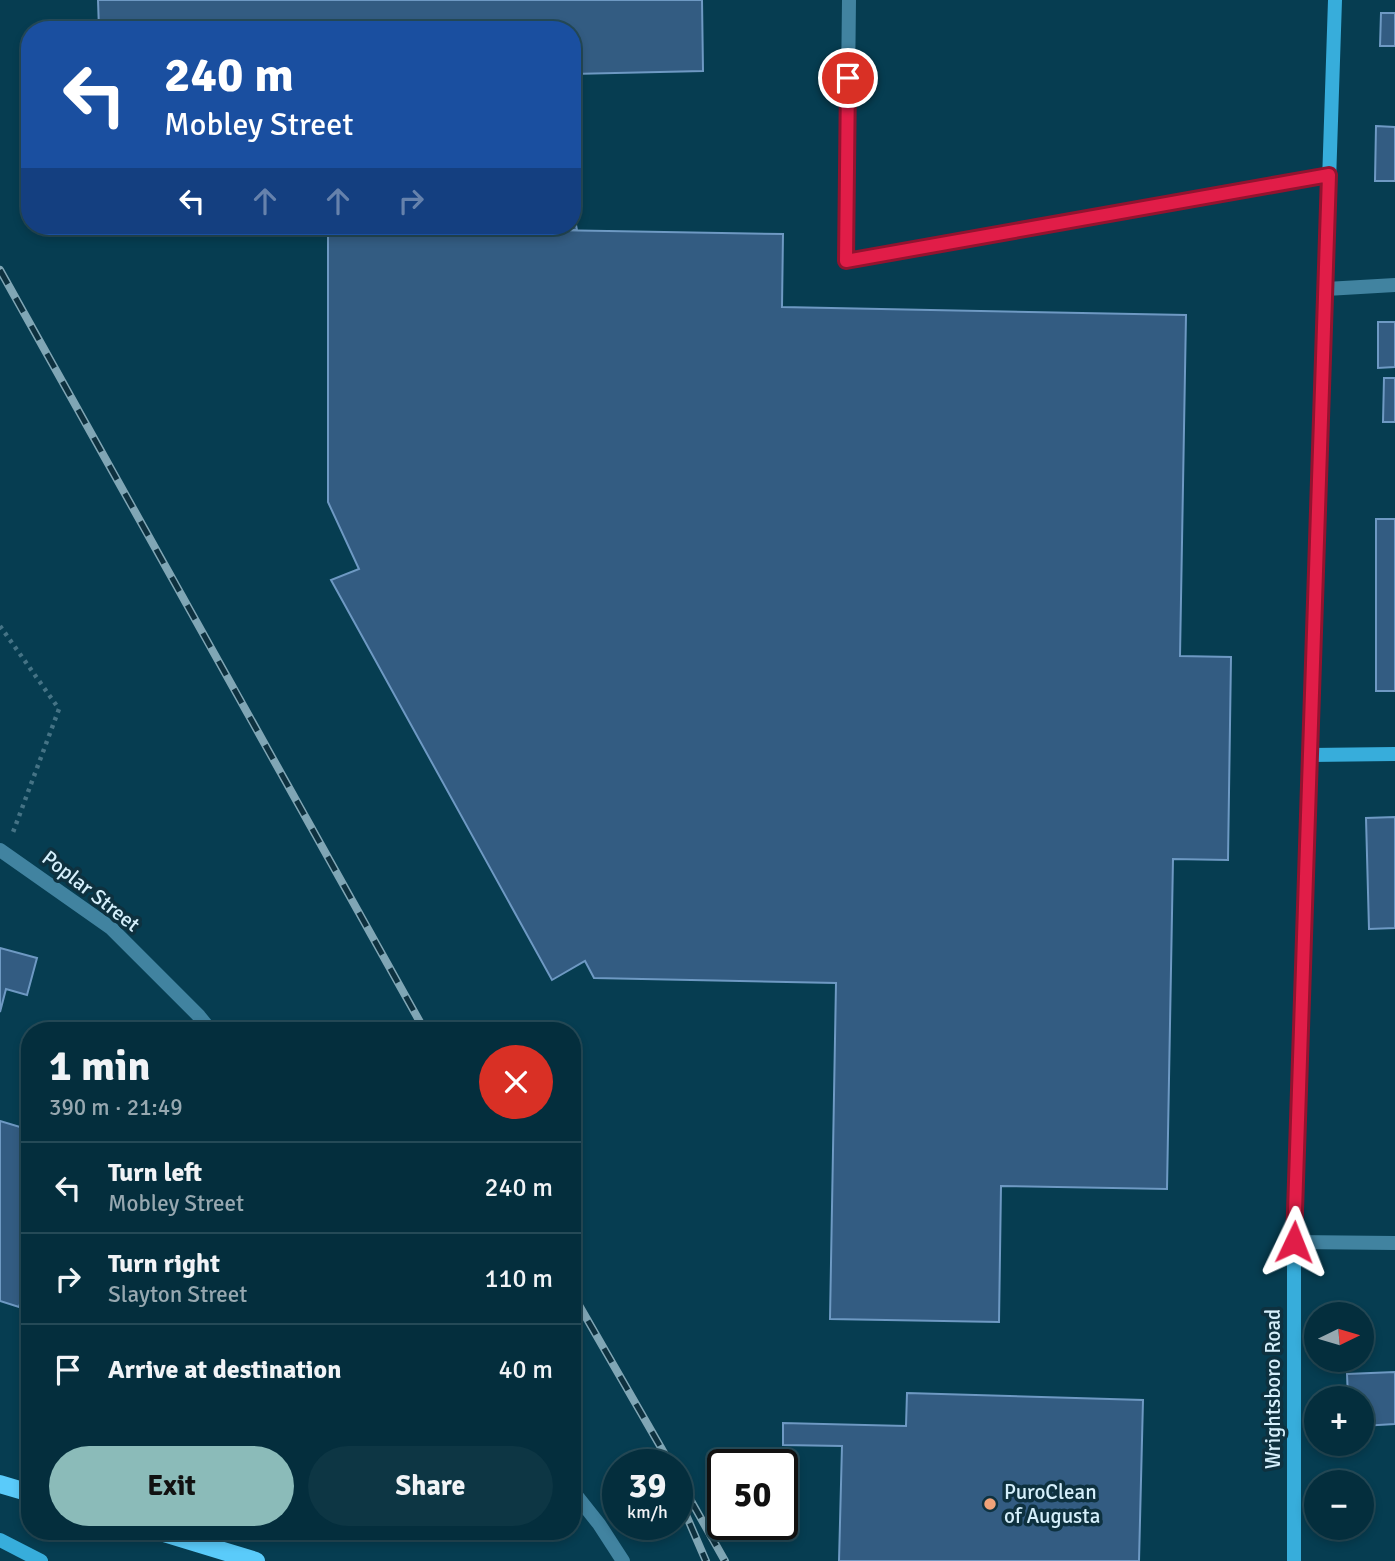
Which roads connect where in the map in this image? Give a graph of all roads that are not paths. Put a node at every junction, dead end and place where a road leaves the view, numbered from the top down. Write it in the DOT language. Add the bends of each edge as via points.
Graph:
graph roads {
  1 [pos="849,0"];
  2 [pos="1335,0"];
  3 [pos="1329,175"];
  4 [pos="1395,285"];
  5 [pos="1326,289"];
  6 [pos="1395,754"];
  7 [pos="1310,755"];
  8 [pos="3,851"];
  9 [pos="204,1022"];
  10 [pos="1294,1242"];
  11 [pos="1395,1243"];
  12 [pos="0,1484"];
  13 [pos="21,1490"];
  14 [pos="581,1501"];
  15 [pos="0,1540"];
  16 [pos="186,1540"];
  17 [pos="41,1561"];
  18 [pos="256,1561"];
  19 [pos="623,1561"];
  20 [pos="1294,1561"];
  1 -- 3 [label="street" via="846,261"];
  2 -- 3 [label="main road, Wrightsboro Road"];
  3 -- 5 [label="main road, Wrightsboro Road"];
  4 -- 5 [label="street"];
  5 -- 7 [label="main road, Wrightsboro Road"];
  6 -- 7 [label="main road"];
  7 -- 10 [label="main road, Wrightsboro Road"];
  8 -- 9 [label="street, Poplar Street" via="111,928"];
  10 -- 11 [label="street"];
  10 -- 20 [label="main road, Wrightsboro Road"];
  12 -- 13 [label="main road"];
  14 -- 19 [label="street"];
  15 -- 17 [label="main road"];
  16 -- 18 [label="main road"];
}
